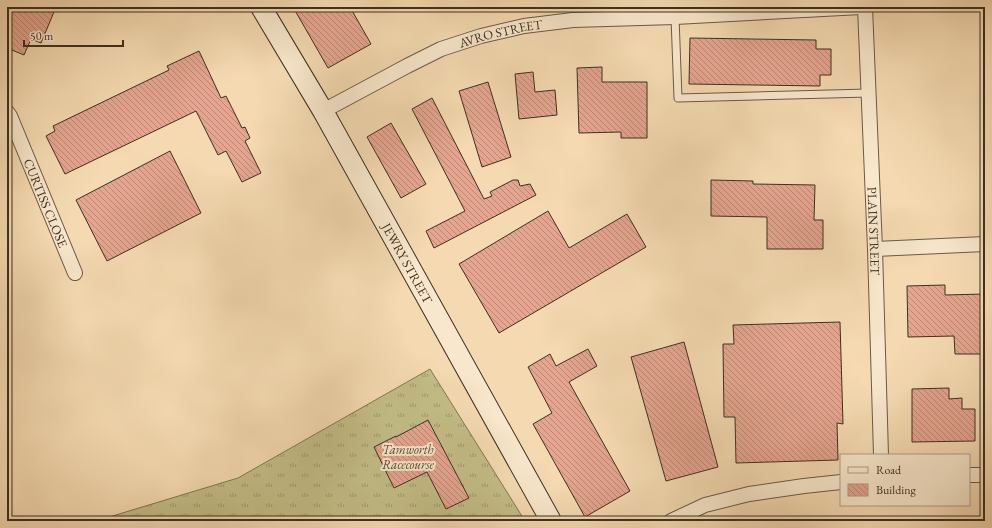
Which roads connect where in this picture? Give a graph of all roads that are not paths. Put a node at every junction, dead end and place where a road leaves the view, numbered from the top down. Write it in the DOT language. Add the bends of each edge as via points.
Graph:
graph roads {
  1 [pos="261,7"];
  2 [pos="862,7"];
  3 [pos="865,7"];
  4 [pos="675,17"];
  5 [pos="868,93"];
  6 [pos="323,111"];
  7 [pos="7,112"];
  8 [pos="985,244"];
  9 [pos="875,249"];
  10 [pos="75,273"];
  11 [pos="881,454"];
  12 [pos="970,475"];
  13 [pos="985,475"];
  14 [pos="840,482"];
  15 [pos="551,521"];
  16 [pos="671,521"];
  1 -- 6 [label="main road, JEWRY STREET"];
  2 -- 4 [label="street, AVRO STREET"];
  3 -- 5 [label="street, PLAIN STREET"];
  4 -- 5 [label="lane" via="678,98"];
  4 -- 6 [label="street, AVRO STREET" via="573,20 524,26 481,36 441,49"];
  5 -- 9 [label="street, PLAIN STREET"];
  6 -- 15 [label="main road, JEWRY STREET"];
  7 -- 10 [label="street, CURTISS CLOSE"];
  8 -- 9 [label="street"];
  9 -- 11 [label="street, PLAIN STREET"];
  12 -- 13 [label="street"];
  14 -- 16 [label="street" via="749,494 705,505"];
}
